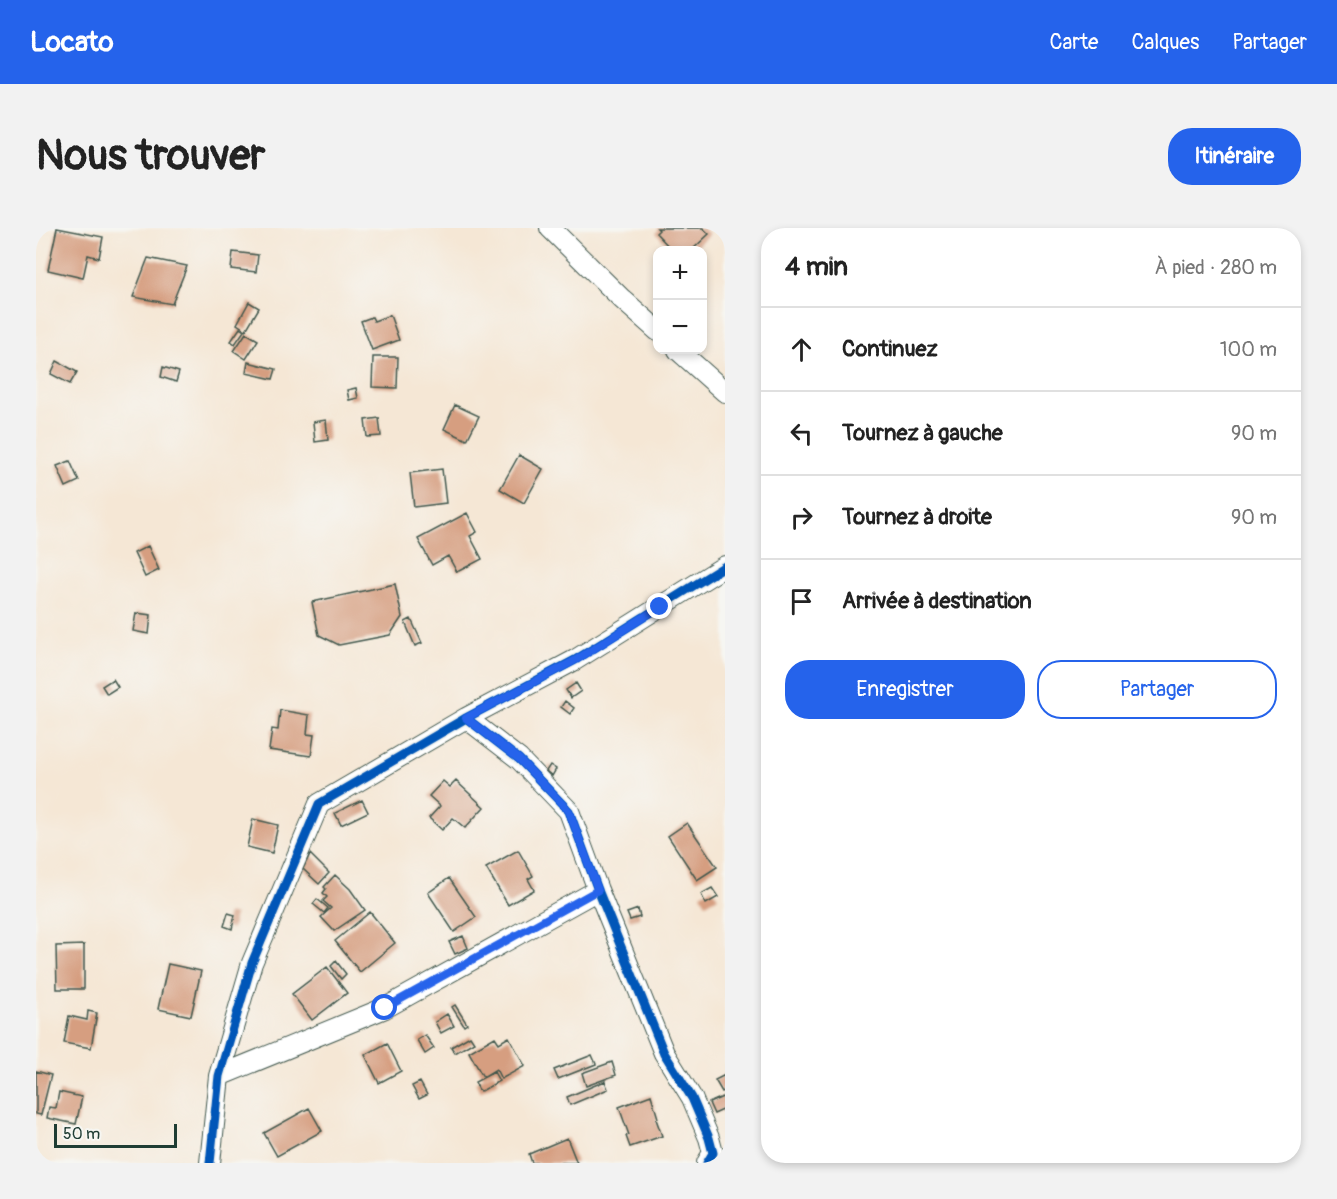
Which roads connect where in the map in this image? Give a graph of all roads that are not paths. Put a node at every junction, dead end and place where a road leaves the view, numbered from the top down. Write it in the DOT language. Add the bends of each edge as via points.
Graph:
graph roads {
  1 [pos="550,228"];
  2 [pos="653,328"];
  3 [pos="682,354"];
  4 [pos="725,392"];
  5 [pos="725,566"];
  6 [pos="466,718"];
  7 [pos="598,890"];
  8 [pos="219,1076"];
  9 [pos="717,1133"];
  10 [pos="210,1163"];
  11 [pos="706,1163"];
  1 -- 2 [label="street"];
  3 -- 4 [label="street"];
  5 -- 6 [label="street" via="576,660"];
  6 -- 7 [label="street" via="519,759 569,811"];
  6 -- 8 [label="street" via="320,804 252,963"];
  7 -- 8 [label="street" via="385,1008"];
  7 -- 9 [label="street" via="663,1053"];
  8 -- 10 [label="street"];
  9 -- 11 [label="street" via="713,1153"];
}
